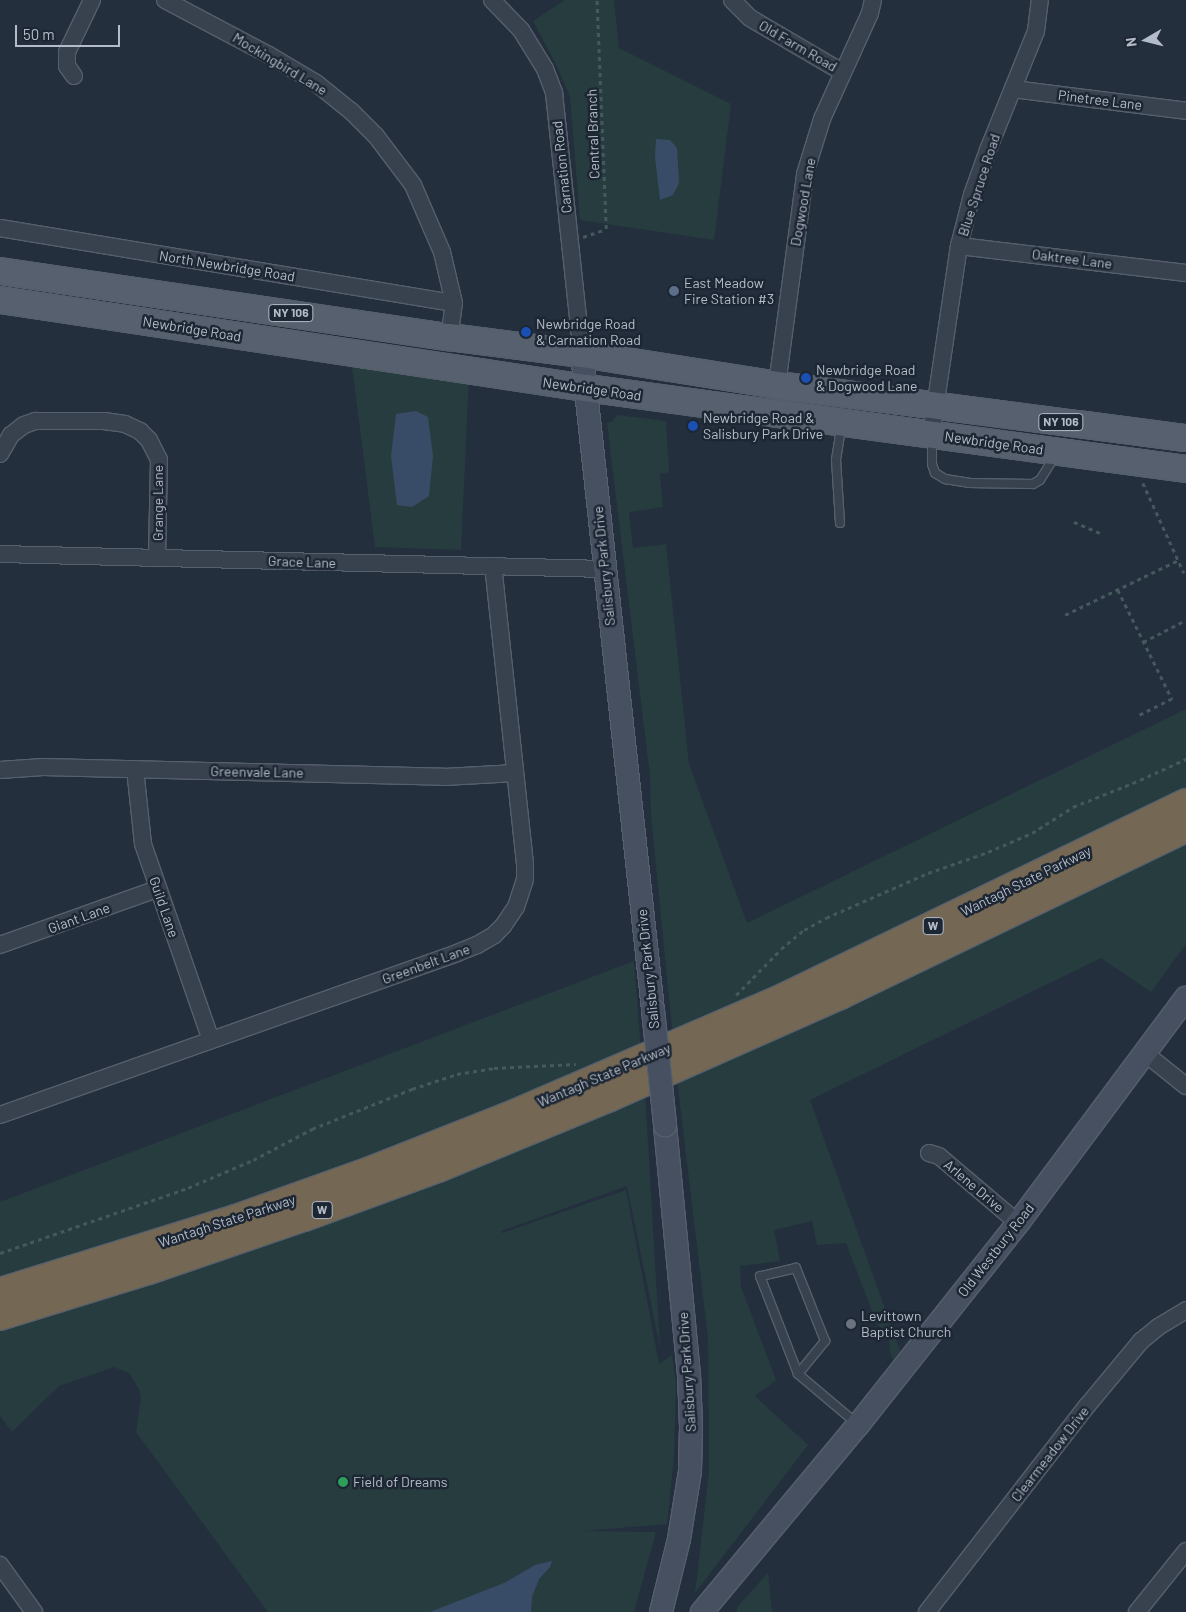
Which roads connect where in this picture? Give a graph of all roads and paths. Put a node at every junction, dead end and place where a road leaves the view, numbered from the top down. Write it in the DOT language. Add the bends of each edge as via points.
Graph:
graph roads {
  1 [pos="92,0"];
  2 [pos="165,0"];
  3 [pos="492,0"];
  4 [pos="597,0"];
  5 [pos="732,0"];
  6 [pos="873,0"];
  7 [pos="1040,0"];
  8 [pos="842,72"];
  9 [pos="74,76"];
  10 [pos="1013,89"];
  11 [pos="1186,111"];
  12 [pos="0,228"];
  13 [pos="570,241"];
  14 [pos="959,246"];
  15 [pos="0,271"];
  16 [pos="1186,273"];
  17 [pos="160,294"];
  18 [pos="0,300"];
  19 [pos="454,303"];
  20 [pos="156,323"];
  21 [pos="449,337"];
  22 [pos="582,354"];
  23 [pos="777,385"];
  24 [pos="586,388"];
  25 [pos="936,406"];
  26 [pos="842,423"];
  27 [pos="932,435"];
  28 [pos="1186,438"];
  29 [pos="1057,452"];
  30 [pos="0,454"];
  31 [pos="1133,462"];
  32 [pos="1186,469"];
  33 [pos="1074,522"];
  34 [pos="840,523"];
  35 [pos="1102,534"];
  36 [pos="0,554"];
  37 [pos="157,558"];
  38 [pos="1179,560"];
  39 [pos="493,567"];
  40 [pos="604,569"];
  41 [pos="1184,573"];
  42 [pos="1118,590"];
  43 [pos="1065,615"];
  44 [pos="1186,620"];
  45 [pos="1143,642"];
  46 [pos="1136,717"];
  47 [pos="1186,759"];
  48 [pos="135,769"];
  49 [pos="0,770"];
  50 [pos="515,773"];
  51 [pos="1186,803"];
  52 [pos="1186,828"];
  53 [pos="158,889"];
  54 [pos="0,945"];
  55 [pos="732,998"];
  56 [pos="1186,998"];
  57 [pos="211,1040"];
  58 [pos="1146,1054"];
  59 [pos="579,1064"];
  60 [pos="1186,1086"];
  61 [pos="0,1115"];
  62 [pos="929,1153"];
  63 [pos="1018,1223"];
  64 [pos="0,1253"];
  65 [pos="0,1292"];
  66 [pos="1186,1310"];
  67 [pos="0,1316"];
  68 [pos="798,1374"];
  69 [pos="858,1425"];
  70 [pos="1186,1551"];
  71 [pos="0,1565"];
  72 [pos="34,1612"];
  73 [pos="661,1612"];
  74 [pos="702,1612"];
  75 [pos="927,1612"];
  76 [pos="1137,1612"];
  1 -- 9 [label="street" via="67,52 67,66"];
  2 -- 19 [label="street, Mockingbird Lane" via="316,84 351,111 376,136 413,185 430,220 442,252"];
  3 -- 13 [label="street, Carnation Road" via="521,30 545,69 554,93"];
  4 -- 13 [label="path, Central Branch" via="606,229"];
  5 -- 8 [label="street, Old Farm Road" via="750,18"];
  6 -- 8 [label="street, Dogwood Lane"];
  7 -- 10 [label="street, Blue Spruce Road" via="1036,31"];
  8 -- 23 [label="street, Dogwood Lane" via="822,119 805,174"];
  10 -- 11 [label="street, Pinetree Lane"];
  10 -- 14 [label="street, Blue Spruce Road" via="972,195"];
  12 -- 19 [label="street, North Newbridge Road"];
  13 -- 22 [label="street, Carnation Road"];
  14 -- 16 [label="street, Oaktree Lane"];
  14 -- 25 [label="street, Blue Spruce Road"];
  15 -- 17 [label="main road, Newbridge Road / NY 106"];
  17 -- 20 [label="main road"];
  17 -- 21 [label="main road, Newbridge Road / NY 106"];
  18 -- 20 [label="main road, Newbridge Road / NY 106"];
  19 -- 21 [label="street, Mockingbird Lane"];
  20 -- 24 [label="main road, Newbridge Road / NY 106"];
  21 -- 22 [label="main road, Newbridge Road / NY 106"];
  22 -- 23 [label="main road, Newbridge Road / NY 106"];
  22 -- 24 [label="main road, Salisbury Park Drive"];
  23 -- 25 [label="main road, Newbridge Road / NY 106"];
  24 -- 26 [label="main road, Newbridge Road / NY 106"];
  24 -- 40 [label="main road, Salisbury Park Drive"];
  25 -- 27 [label="street, Blue Spruce Road"];
  25 -- 28 [label="main road, Newbridge Road / NY 106"];
  26 -- 27 [label="main road, Newbridge Road / NY 106"];
  26 -- 34 [label="lane" via="836,460"];
  27 -- 29 [label="main road, Newbridge Road / NY 106"];
  27 -- 29 [label="lane" via="935,474 968,483 1033,484 1040,480"];
  29 -- 31 [label="main road, Newbridge Road / NY 106"];
  30 -- 37 [label="street, Grange Lane" via="11,435 36,421 104,421 140,431 149,440 159,460"];
  31 -- 32 [label="main road, Newbridge Road / NY 106"];
  31 -- 38 [label="path"];
  33 -- 35 [label="path"];
  36 -- 37 [label="street, Grace Lane"];
  37 -- 39 [label="street, Grace Lane"];
  38 -- 41 [label="path"];
  38 -- 42 [label="path"];
  39 -- 40 [label="street, Grace Lane"];
  39 -- 50 [label="street, Greenbelt Lane"];
  40 -- 73 [label="main road, Salisbury Park Drive, bridge" via="689,1375 690,1470 679,1539"];
  42 -- 43 [label="path"];
  42 -- 45 [label="path"];
  44 -- 45 [label="path"];
  45 -- 46 [label="path" via="1172,699"];
  47 -- 55 [label="path" via="1073,807 1032,833 852,904 804,930"];
  48 -- 49 [label="street, Greenvale Lane" via="43,766"];
  48 -- 50 [label="street, Greenvale Lane" via="444,776"];
  48 -- 53 [label="street, Guild Lane" via="143,844"];
  50 -- 57 [label="street, Greenbelt Lane" via="525,879 516,907 494,935 458,953"];
  51 -- 65 [label="highway, Wantagh State Parkway / W" via="785,997 507,1117 236,1220"];
  52 -- 67 [label="highway, Wantagh State Parkway / W" via="840,995 529,1131 304,1217"];
  53 -- 54 [label="street, Giant Lane"];
  53 -- 57 [label="street, Guild Lane"];
  56 -- 58 [label="main road, Old Westbury Road"];
  57 -- 61 [label="street, Greenbelt Lane"];
  58 -- 60 [label="street"];
  58 -- 63 [label="main road, Old Westbury Road"];
  59 -- 64 [label="path" via="494,1068 457,1074 312,1129 188,1188"];
  62 -- 63 [label="street, Arlene Drive" via="939,1156"];
  63 -- 69 [label="main road, Old Westbury Road"];
  66 -- 75 [label="street, Clearmeadow Drive" via="1141,1342 1087,1406"];
  68 -- 68 [label="lane" via="825,1342 796,1268 760,1276"];
  68 -- 69 [label="lane"];
  69 -- 74 [label="main road, Old Westbury Road"];
  70 -- 76 [label="street"];
  71 -- 72 [label="street"];
}
